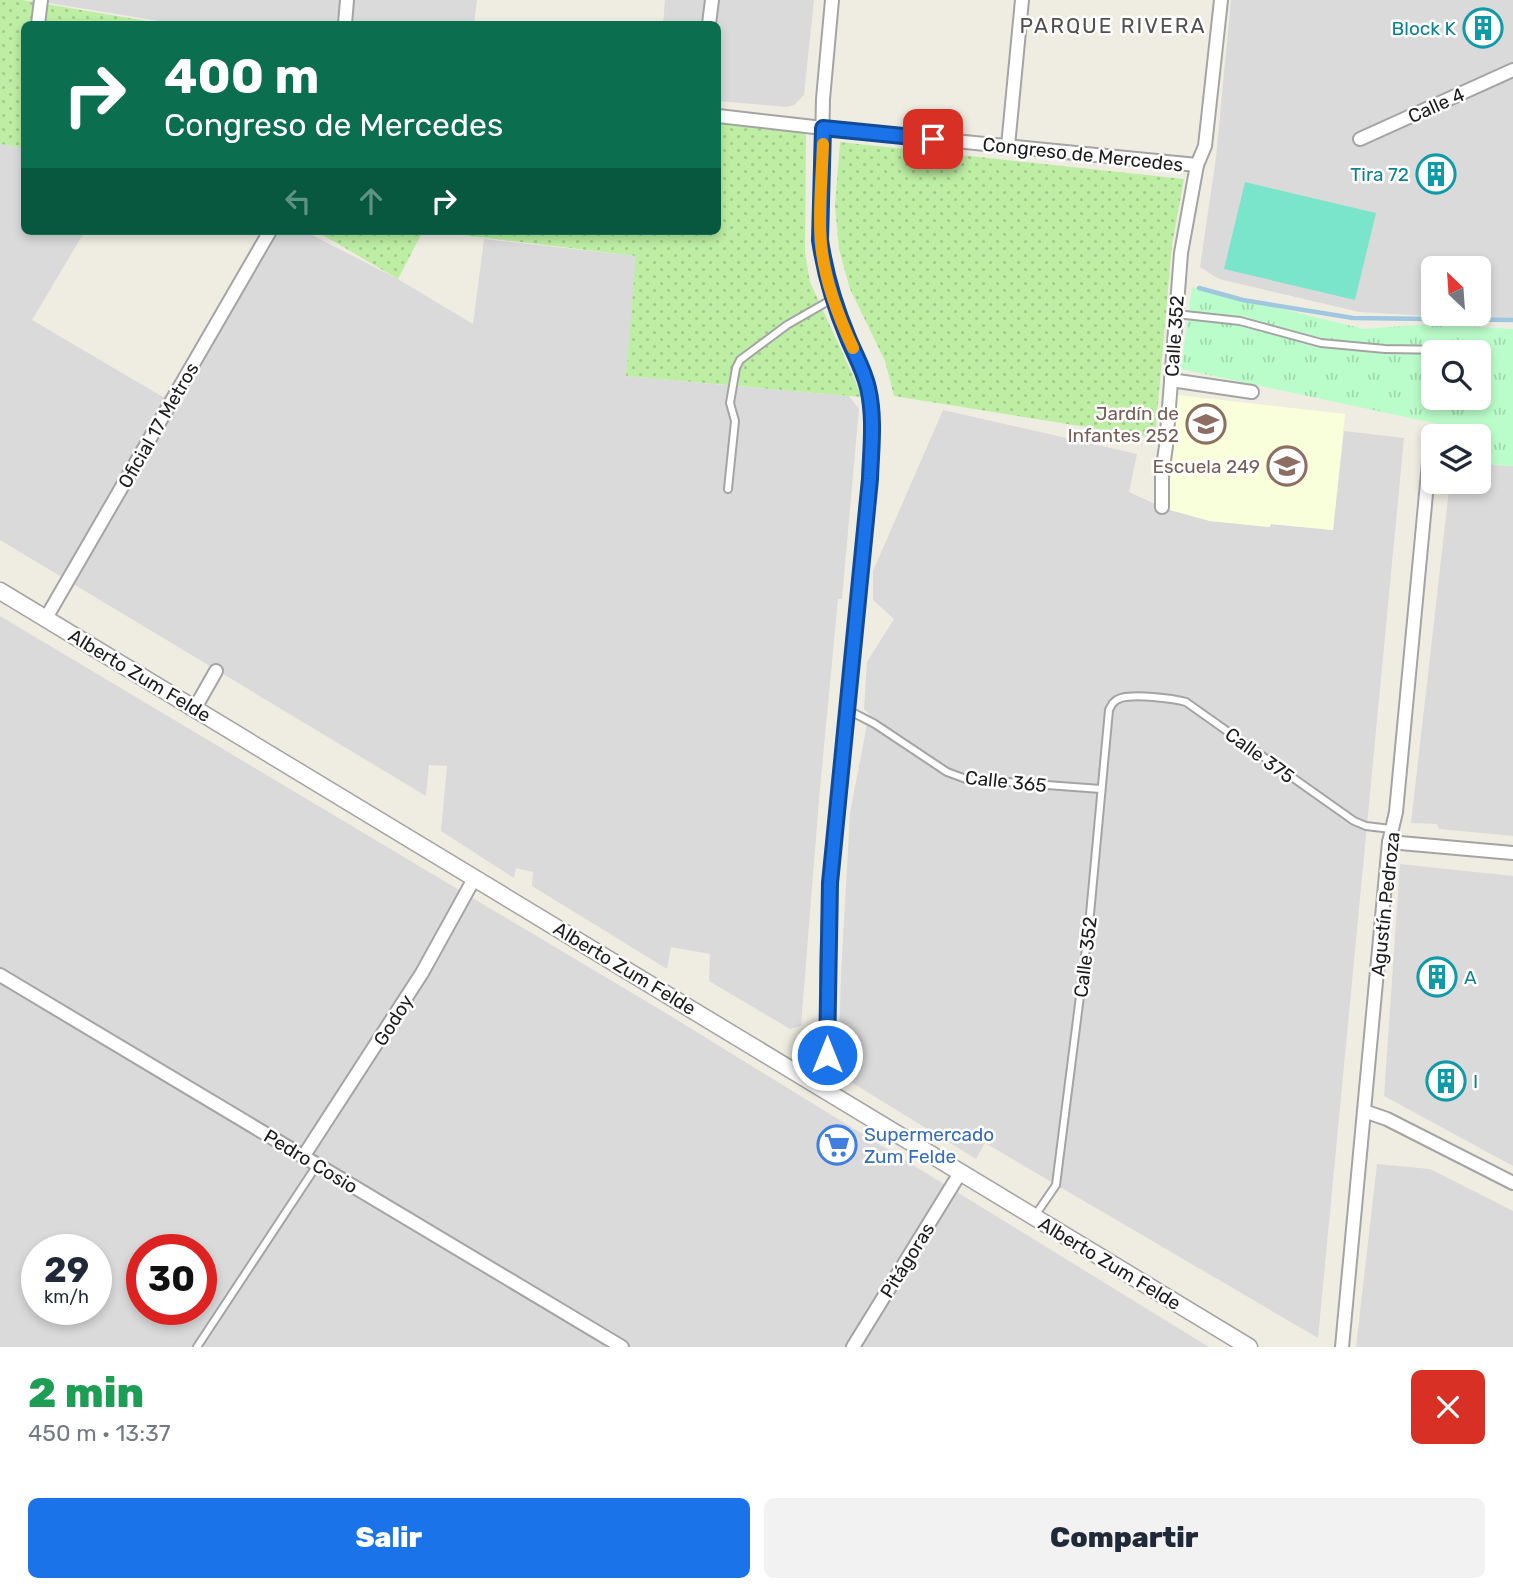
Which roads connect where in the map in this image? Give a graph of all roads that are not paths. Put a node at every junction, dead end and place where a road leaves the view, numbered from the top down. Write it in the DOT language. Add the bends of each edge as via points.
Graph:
graph roads {
  1 [pos="41,0"];
  2 [pos="347,0"];
  3 [pos="712,0"];
  4 [pos="832,0"];
  5 [pos="1022,0"];
  6 [pos="1221,0"];
  7 [pos="38,21"];
  8 [pos="345,21"];
  9 [pos="709,21"];
  10 [pos="1513,70"];
  11 [pos="721,116"];
  12 [pos="823,128"];
  13 [pos="1360,139"];
  14 [pos="1008,146"];
  15 [pos="1197,165"];
  16 [pos="268,235"];
  17 [pos="834,298"];
  18 [pos="1176,314"];
  19 [pos="1421,350"];
  20 [pos="1171,380"];
  21 [pos="1252,392"];
  22 [pos="728,489"];
  23 [pos="1426,494"];
  24 [pos="1162,507"];
  25 [pos="0,591"];
  26 [pos="46,618"];
  27 [pos="216,671"];
  28 [pos="1123,697"];
  29 [pos="195,708"];
  30 [pos="846,709"];
  31 [pos="1101,789"];
  32 [pos="1390,835"];
  33 [pos="1513,853"];
  34 [pos="475,877"];
  35 [pos="0,975"];
  36 [pos="815,1085"];
  37 [pos="1364,1111"];
  38 [pos="303,1157"];
  39 [pos="317,1165"];
  40 [pos="960,1173"];
  41 [pos="1513,1183"];
  42 [pos="1034,1217"];
  43 [pos="197,1347"];
  44 [pos="622,1347"];
  45 [pos="853,1347"];
  46 [pos="1250,1347"];
  47 [pos="1342,1347"];
  1 -- 7 [label="street"];
  2 -- 8 [label="street"];
  3 -- 9 [label="street"];
  4 -- 12 [label="street"];
  5 -- 14 [label="street"];
  6 -- 15 [label="street, Calle 352" via="1205,146"];
  10 -- 13 [label="street, Calle 4"];
  11 -- 12 [label="street, Congreso de Mercedes"];
  12 -- 14 [label="street, Congreso de Mercedes"];
  12 -- 17 [label="street" via="820,240"];
  14 -- 15 [label="street, Congreso de Mercedes"];
  15 -- 18 [label="street, Calle 352" via="1181,253"];
  16 -- 26 [label="street, Oficial 17 Metros"];
  17 -- 22 [label="lane" via="740,360 730,403 735,421"];
  17 -- 30 [label="street" via="862,369 872,416 870,479"];
  18 -- 19 [label="lane" via="1240,321 1321,343"];
  18 -- 20 [label="street, Calle 352"];
  20 -- 21 [label="street"];
  20 -- 24 [label="street, Calle 352"];
  23 -- 32 [label="street, Agustín Pedroza" via="1396,812"];
  25 -- 26 [label="street, Alberto Zum Felde"];
  26 -- 29 [label="street, Alberto Zum Felde"];
  27 -- 29 [label="street"];
  28 -- 31 [label="lane, Calle 352" via="1113,702 1110,710"];
  28 -- 32 [label="lane, Calle 375" via="1186,702 1354,821"];
  29 -- 34 [label="street, Alberto Zum Felde"];
  30 -- 31 [label="lane, Calle 365" via="947,772 966,779"];
  30 -- 36 [label="street" via="830,883 827,1055"];
  31 -- 42 [label="lane, Calle 352" via="1056,1185"];
  32 -- 33 [label="street"];
  32 -- 37 [label="street, Agustín Pedroza"];
  34 -- 36 [label="street, Alberto Zum Felde"];
  34 -- 38 [label="street, Godoy" via="422,974"];
  35 -- 38 [label="street, Pedro Cosio"];
  36 -- 40 [label="street, Alberto Zum Felde"];
  37 -- 41 [label="street"];
  37 -- 47 [label="street, Agustín Pedroza"];
  38 -- 39 [label="street, Pedro Cosio"];
  39 -- 43 [label="lane"];
  39 -- 44 [label="street, Pedro Cosio"];
  40 -- 42 [label="street, Alberto Zum Felde"];
  40 -- 45 [label="street, Pitágoras"];
  42 -- 46 [label="street, Alberto Zum Felde"];
}
